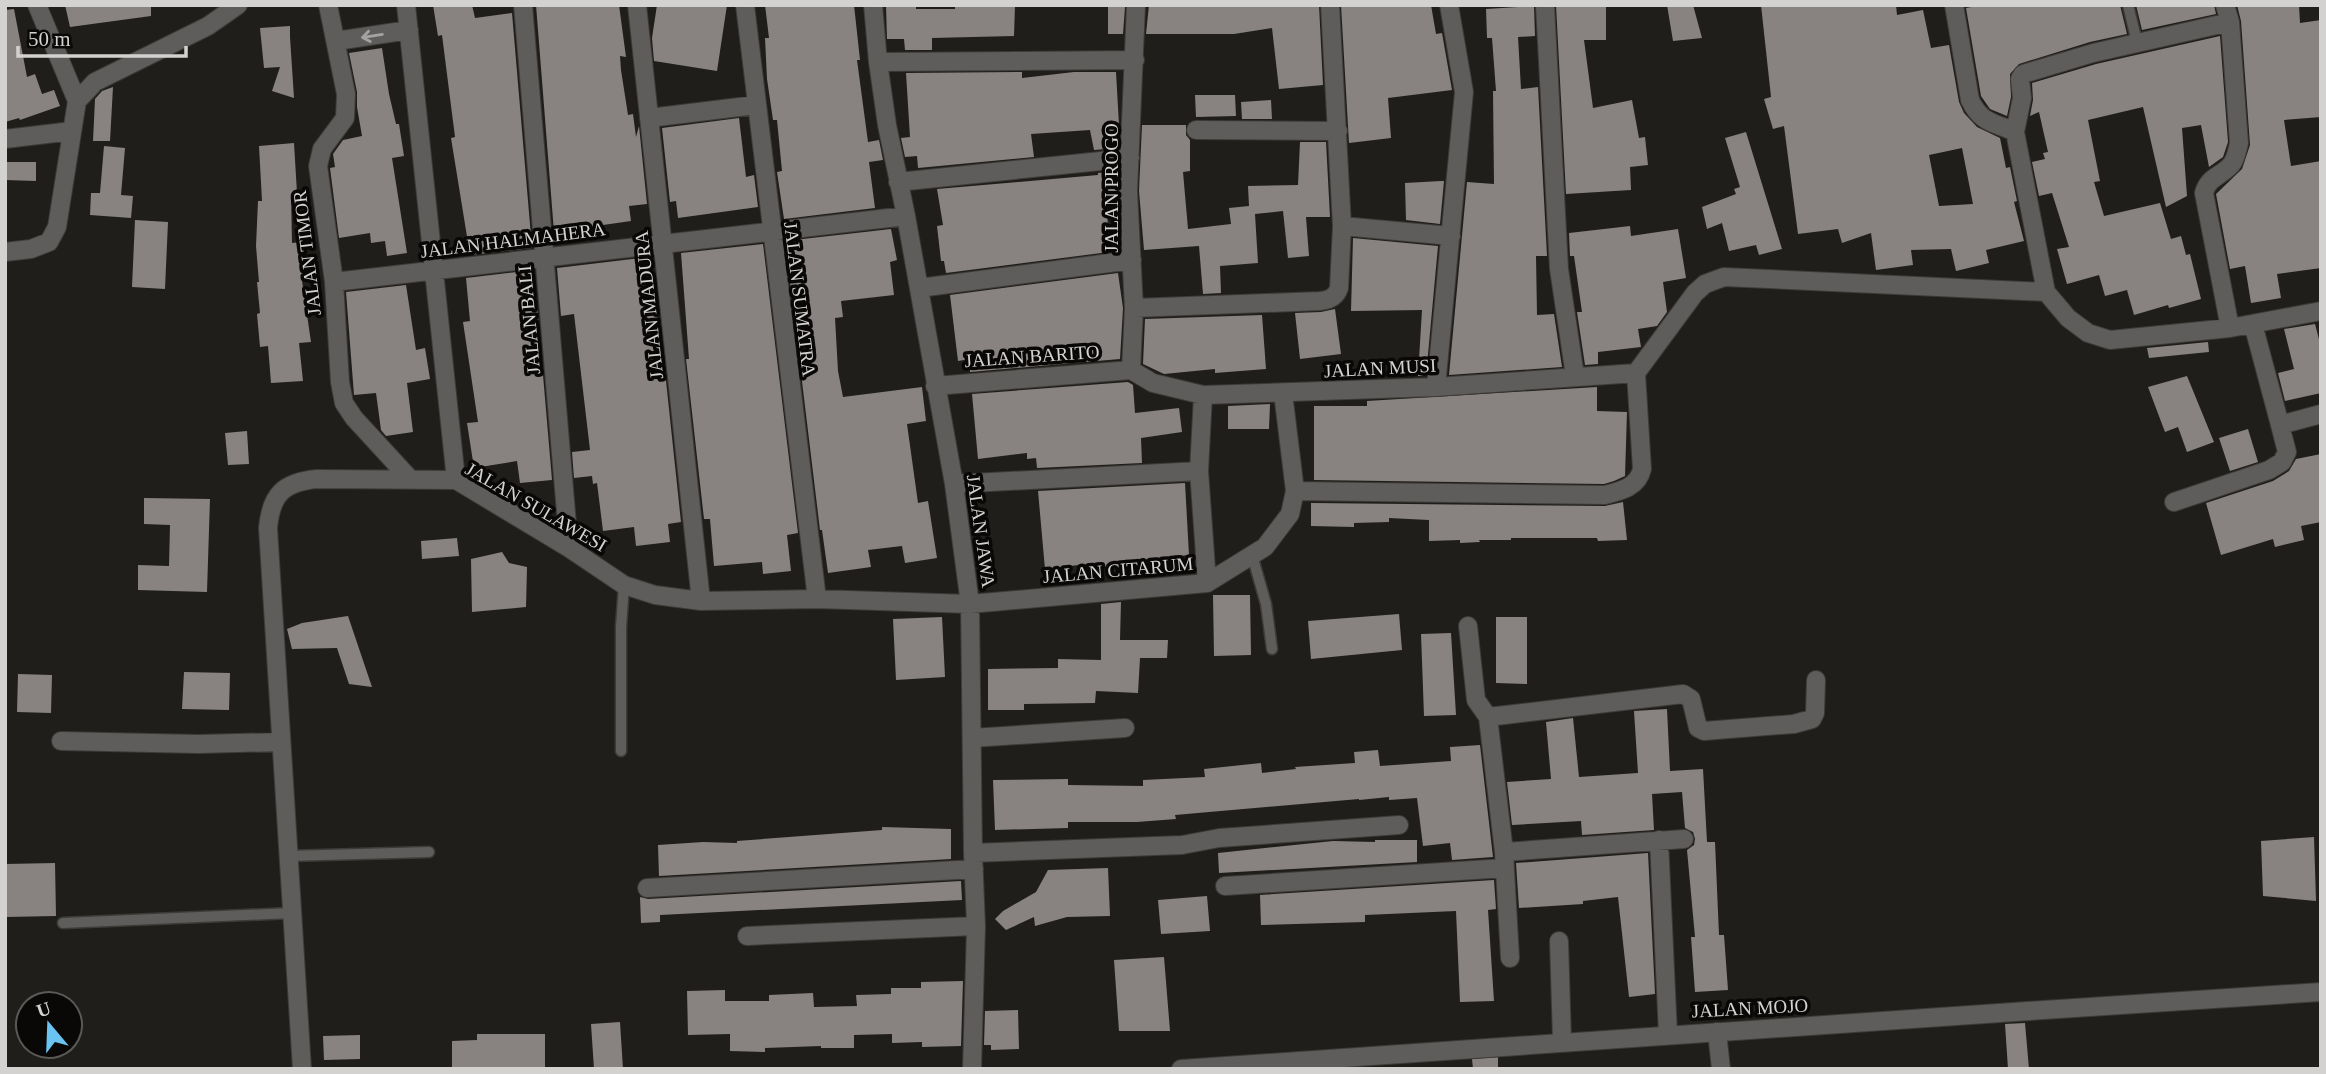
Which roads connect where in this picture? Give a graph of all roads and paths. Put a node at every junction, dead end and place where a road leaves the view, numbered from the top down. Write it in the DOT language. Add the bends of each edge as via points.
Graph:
graph roads {
  1 [pos="37,5"];
  2 [pos="238,5"];
  3 [pos="328,5"];
  4 [pos="406,5"];
  5 [pos="523,5"];
  6 [pos="637,5"];
  7 [pos="744,5"];
  8 [pos="873,5"];
  9 [pos="1136,5"];
  10 [pos="1329,5"];
  11 [pos="1449,5"];
  12 [pos="1545,5"];
  13 [pos="1954,5"];
  14 [pos="2128,5"];
  15 [pos="2227,13"];
  16 [pos="409,30"];
  17 [pos="336,41"];
  18 [pos="2137,43"];
  19 [pos="1135,60"];
  20 [pos="878,62"];
  21 [pos="77,101"];
  22 [pos="756,105"];
  23 [pos="649,118"];
  24 [pos="1196,130"];
  25 [pos="72,131"];
  26 [pos="1338,131"];
  27 [pos="2015,132"];
  28 [pos="5,139"];
  29 [pos="1130,158"];
  30 [pos="898,182"];
  31 [pos="906,216"];
  32 [pos="1342,226"];
  33 [pos="771,232"];
  34 [pos="1451,236"];
  35 [pos="664,244"];
  36 [pos="5,252"];
  37 [pos="544,258"];
  38 [pos="1132,260"];
  39 [pos="434,271"];
  40 [pos="334,282"];
  41 [pos="919,288"];
  42 [pos="2046,292"];
  43 [pos="1134,308"];
  44 [pos="2321,311"];
  45 [pos="2253,324"];
  46 [pos="2230,328"];
  47 [pos="1131,370"];
  48 [pos="1636,373"];
  49 [pos="1575,376"];
  50 [pos="935,386"];
  51 [pos="1436,387"];
  52 [pos="1283,393"];
  53 [pos="1203,395"];
  54 [pos="2321,414"];
  55 [pos="2280,425"];
  56 [pos="1199,471"];
  57 [pos="411,480"];
  58 [pos="456,480"];
  59 [pos="954,484"];
  60 [pos="1295,491"];
  61 [pos="2174,502"];
  62 [pos="569,548"];
  63 [pos="1252,555"];
  64 [pos="1207,583"];
  65 [pos="624,585"];
  66 [pos="817,598"];
  67 [pos="701,601"];
  68 [pos="970,604"];
  69 [pos="1468,626"];
  70 [pos="1272,649"];
  71 [pos="1816,680"];
  72 [pos="1488,717"];
  73 [pos="1125,728"];
  74 [pos="972,738"];
  75 [pos="61,741"];
  76 [pos="281,742"];
  77 [pos="621,751"];
  78 [pos="1399,825"];
  79 [pos="1684,839"];
  80 [pos="1659,840"];
  81 [pos="429,852"];
  82 [pos="288,856"];
  83 [pos="1505,860"];
  84 [pos="974,861"];
  85 [pos="1225,886"];
  86 [pos="647,888"];
  87 [pos="292,913"];
  88 [pos="64,923"];
  89 [pos="976,926"];
  90 [pos="747,936"];
  91 [pos="1559,941"];
  92 [pos="1510,958"];
  93 [pos="2321,992"];
  94 [pos="1717,1032"];
  95 [pos="1668,1034"];
  96 [pos="1562,1040"];
  97 [pos="302,1069"];
  98 [pos="972,1069"];
  99 [pos="1181,1069"];
  100 [pos="1721,1069"];
  1 -- 21 [label="street"];
  2 -- 21 [label="street" via="208,26 95,82"];
  3 -- 17 [label="street, JALAN TIMOR"];
  4 -- 16 [label="street"];
  5 -- 37 [label="street, JALAN BALI"];
  6 -- 23 [label="street, JALAN MADURA"];
  7 -- 22 [label="street, JALAN SUMATRA"];
  8 -- 20 [label="street, JALAN JAWA"];
  9 -- 19 [label="street, JALAN PROGO"];
  10 -- 26 [label="street"];
  11 -- 34 [label="street" via="1464,92"];
  12 -- 49 [label="street" via="1559,268"];
  13 -- 27 [label="street" via="1970,100 1987,122"];
  14 -- 18 [label="lane"];
  15 -- 18 [label="street"];
  15 -- 46 [label="street" via="2239,144 2230,166 2210,180 2204,193"];
  16 -- 17 [label="street, one-way"];
  16 -- 39 [label="street"];
  17 -- 40 [label="street, JALAN TIMOR" via="346,94 345,118 323,149 318,166"];
  18 -- 27 [label="street" via="2023,74"];
  19 -- 20 [label="street"];
  19 -- 29 [label="street, JALAN PROGO"];
  20 -- 30 [label="street, JALAN JAWA"];
  21 -- 25 [label="street"];
  22 -- 23 [label="street"];
  22 -- 33 [label="street, JALAN SUMATRA"];
  23 -- 35 [label="street, JALAN MADURA"];
  24 -- 26 [label="street"];
  25 -- 28 [label="street"];
  25 -- 36 [label="street" via="57,227 49,243"];
  26 -- 32 [label="street"];
  27 -- 42 [label="street"];
  29 -- 30 [label="street"];
  29 -- 38 [label="street, JALAN PROGO"];
  30 -- 31 [label="street, JALAN JAWA"];
  31 -- 33 [label="street, JALAN HALMAHERA"];
  31 -- 41 [label="street, JALAN JAWA"];
  32 -- 34 [label="street"];
  32 -- 43 [label="street" via="1339,288 1333,298"];
  33 -- 35 [label="street, JALAN HALMAHERA"];
  33 -- 66 [label="street, JALAN SUMATRA"];
  34 -- 51 [label="street"];
  35 -- 37 [label="street, JALAN HALMAHERA"];
  35 -- 67 [label="street, JALAN MADURA"];
  37 -- 39 [label="street, JALAN HALMAHERA"];
  37 -- 62 [label="street, JALAN BALI"];
  38 -- 41 [label="street"];
  38 -- 43 [label="street, JALAN PROGO"];
  39 -- 40 [label="street, JALAN HALMAHERA"];
  39 -- 58 [label="street"];
  40 -- 57 [label="street, JALAN TIMOR" via="344,403"];
  41 -- 50 [label="street, JALAN JAWA"];
  42 -- 46 [label="street" via="2068,318 2110,340"];
  42 -- 48 [label="street" via="1724,277 1695,293"];
  43 -- 47 [label="street, JALAN PROGO"];
  44 -- 45 [label="street"];
  45 -- 46 [label="street"];
  45 -- 55 [label="street"];
  47 -- 50 [label="street, JALAN BARITO"];
  47 -- 53 [label="street, JALAN MUSI" via="1153,383"];
  48 -- 49 [label="street, JALAN MUSI"];
  48 -- 60 [label="street" via="1642,469 1635,483 1620,492"];
  49 -- 51 [label="street, JALAN MUSI"];
  50 -- 59 [label="street, JALAN JAWA"];
  51 -- 52 [label="street, JALAN MUSI"];
  52 -- 53 [label="street, JALAN MUSI"];
  52 -- 60 [label="street, JALAN CITARUM"];
  53 -- 56 [label="street"];
  54 -- 55 [label="street"];
  55 -- 61 [label="street" via="2287,453 2282,463"];
  56 -- 59 [label="street"];
  56 -- 64 [label="street"];
  57 -- 58 [label="street, JALAN SULAWESI"];
  57 -- 76 [label="street, JALAN SULAWESI" via="299,481 286,487 270,509"];
  58 -- 62 [label="street, JALAN SULAWESI"];
  59 -- 68 [label="street, JALAN JAWA"];
  60 -- 63 [label="street, JALAN CITARUM" via="1290,514 1265,547"];
  62 -- 65 [label="street, JALAN SULAWESI"];
  63 -- 64 [label="street, JALAN CITARUM"];
  63 -- 70 [label="lane" via="1264,594"];
  64 -- 68 [label="street, JALAN CITARUM"];
  65 -- 67 [label="street, JALAN SULAWESI"];
  65 -- 77 [label="lane"];
  66 -- 67 [label="street, JALAN SULAWESI"];
  66 -- 68 [label="street, JALAN SULAWESI"];
  68 -- 74 [label="street, JALAN JAWA"];
  69 -- 72 [label="street" via="1476,701"];
  71 -- 72 [label="street" via="1812,719 1794,724 1704,731 1698,728 1691,699 1683,694"];
  72 -- 83 [label="street"];
  73 -- 74 [label="street"];
  74 -- 84 [label="street, JALAN JAWA"];
  75 -- 76 [label="street"];
  76 -- 82 [label="street, JALAN SULAWESI"];
  78 -- 84 [label="street"];
  79 -- 80 [label="street"];
  80 -- 83 [label="street"];
  80 -- 95 [label="street"];
  81 -- 82 [label="lane"];
  82 -- 87 [label="street, JALAN SULAWESI"];
  83 -- 85 [label="street"];
  83 -- 92 [label="street"];
  84 -- 86 [label="street"];
  84 -- 89 [label="street, JALAN JAWA"];
  87 -- 88 [label="lane"];
  87 -- 97 [label="street, JALAN SULAWESI"];
  89 -- 90 [label="street"];
  89 -- 98 [label="street, JALAN JAWA"];
  91 -- 96 [label="street"];
  93 -- 94 [label="street, JALAN MOJO"];
  94 -- 95 [label="street, JALAN MOJO"];
  94 -- 100 [label="street"];
  95 -- 96 [label="street, JALAN MOJO"];
  96 -- 99 [label="street, JALAN MOJO"];
}
